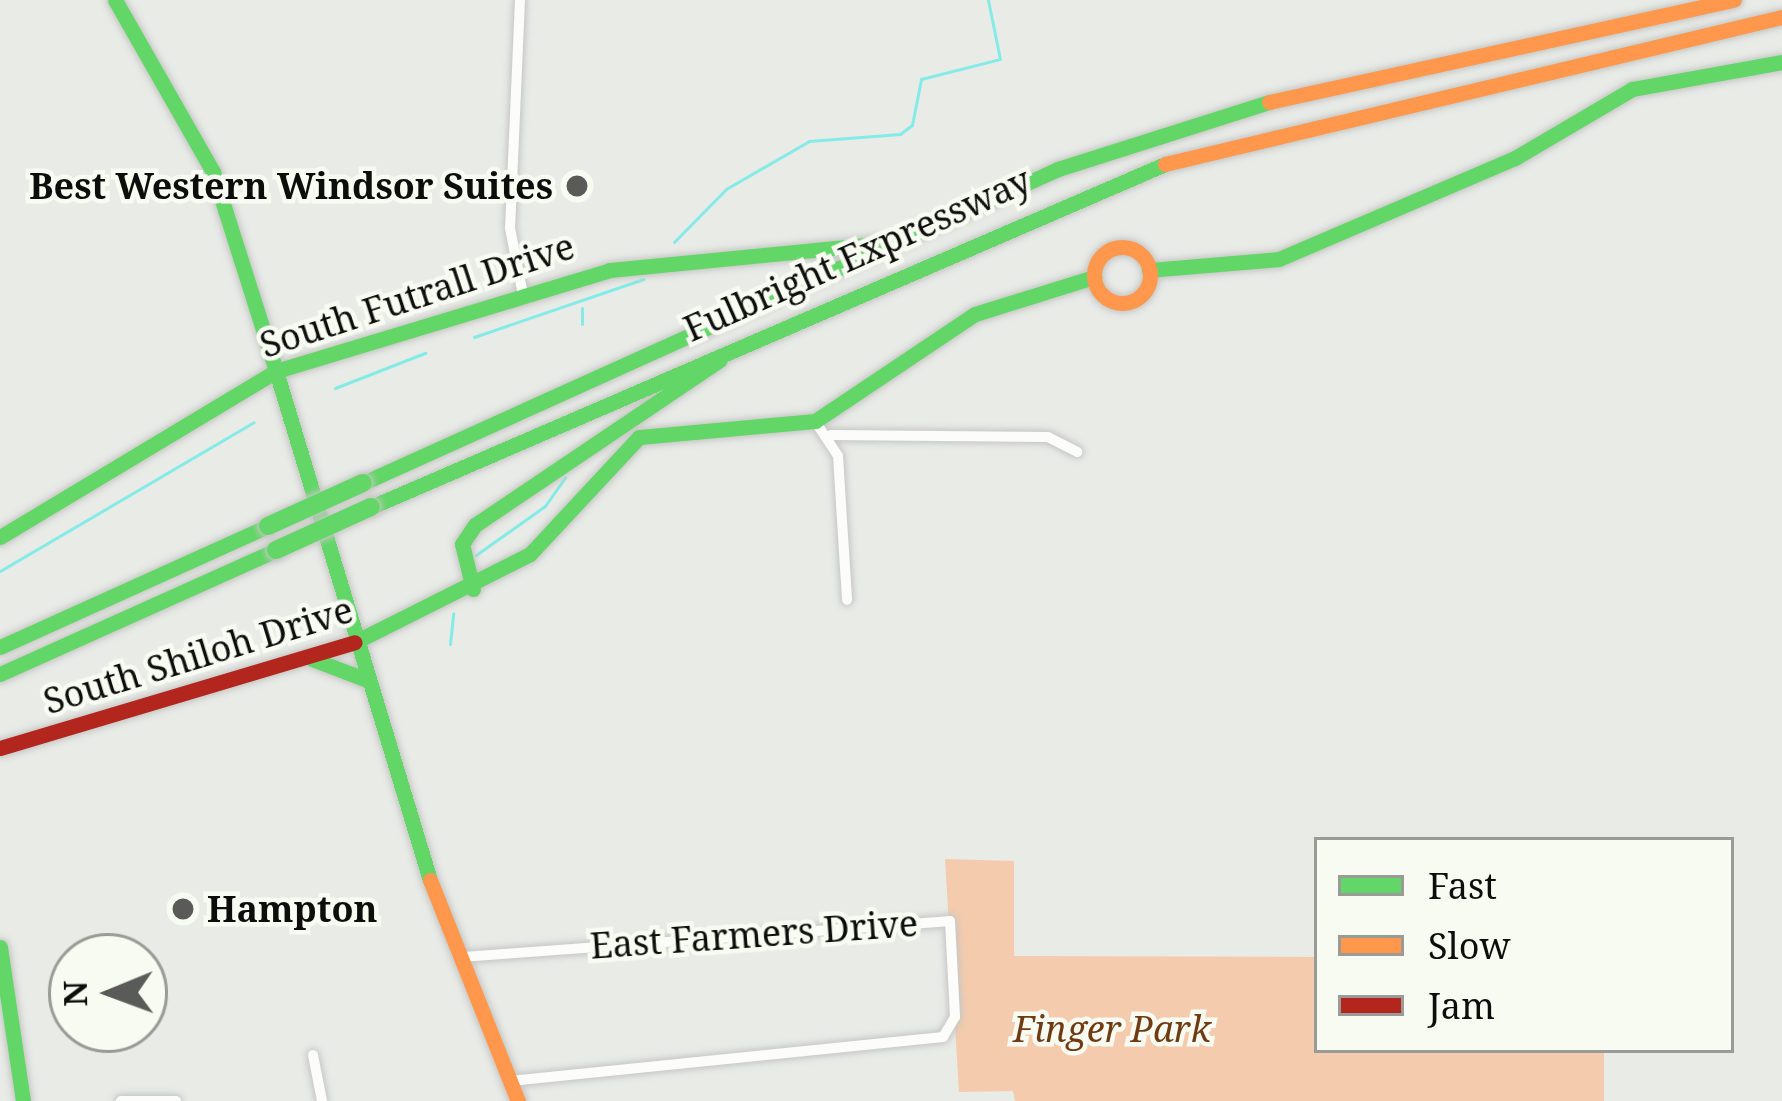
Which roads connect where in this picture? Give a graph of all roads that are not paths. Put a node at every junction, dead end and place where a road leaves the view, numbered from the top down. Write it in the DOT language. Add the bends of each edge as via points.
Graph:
graph roads {
  1 [pos="115,0"];
  2 [pos="520,0"];
  3 [pos="1735,0"];
  4 [pos="1782,17"];
  5 [pos="1782,62"];
  6 [pos="899,242"];
  7 [pos="1149,270"];
  8 [pos="1094,277"];
  9 [pos="523,295"];
  10 [pos="762,331"];
  11 [pos="276,370"];
  12 [pos="815,421"];
  13 [pos="832,435"];
  14 [pos="1077,452"];
  15 [pos="0,537"];
  16 [pos="472,590"];
  17 [pos="847,600"];
  18 [pos="355,642"];
  19 [pos="0,646"];
  20 [pos="312,659"];
  21 [pos="0,674"];
  22 [pos="367,680"];
  23 [pos="0,748"];
  24 [pos="0,947"];
  25 [pos="462,957"];
  26 [pos="314,1055"];
  27 [pos="510,1081"];
  28 [pos="23,1101"];
  29 [pos="121,1101"];
  30 [pos="176,1101"];
  31 [pos="322,1101"];
  32 [pos="518,1101"];
  1 -- 11 [label="main road" via="213,172"];
  2 -- 9 [label="street" via="510,239"];
  3 -- 6 [label="main road, Fulbright Expressway" via="1228,111 1058,169"];
  4 -- 10 [label="main road, Fulbright Expressway" via="1241,138 1082,192"];
  5 -- 7 [label="main road" via="1632,89 1515,158 1279,259"];
  6 -- 9 [label="main road, South Futrall Drive" via="610,270"];
  6 -- 19 [label="main road, Fulbright Expressway, bridge"];
  7 -- 8 [label="main road, South Shiloh Drive" via="1115,248"];
  7 -- 8 [label="main road" via="1141,296 1124,303"];
  8 -- 12 [label="main road, South Shiloh Drive" via="975,314 896,377"];
  9 -- 11 [label="main road, South Futrall Drive"];
  10 -- 16 [label="main road" via="475,524 462,550"];
  10 -- 21 [label="main road, Fulbright Expressway, bridge"];
  11 -- 15 [label="main road, South Futrall Drive"];
  11 -- 18 [label="main road"];
  12 -- 13 [label="street"];
  12 -- 16 [label="main road, South Shiloh Drive" via="640,437 546,542"];
  13 -- 14 [label="street" via="1048,437"];
  13 -- 17 [label="street"];
  16 -- 18 [label="main road, South Shiloh Drive"];
  18 -- 20 [label="main road, South Shiloh Drive"];
  18 -- 22 [label="main road"];
  20 -- 22 [label="main road"];
  20 -- 23 [label="main road, South Shiloh Drive"];
  22 -- 25 [label="main road"];
  24 -- 28 [label="main road"];
  25 -- 27 [label="main road"];
  25 -- 27 [label="street, East Farmers Drive" via="950,921 955,1017 934,1041"];
  26 -- 31 [label="street"];
  27 -- 32 [label="main road"];
  29 -- 30 [label="street"];
}
